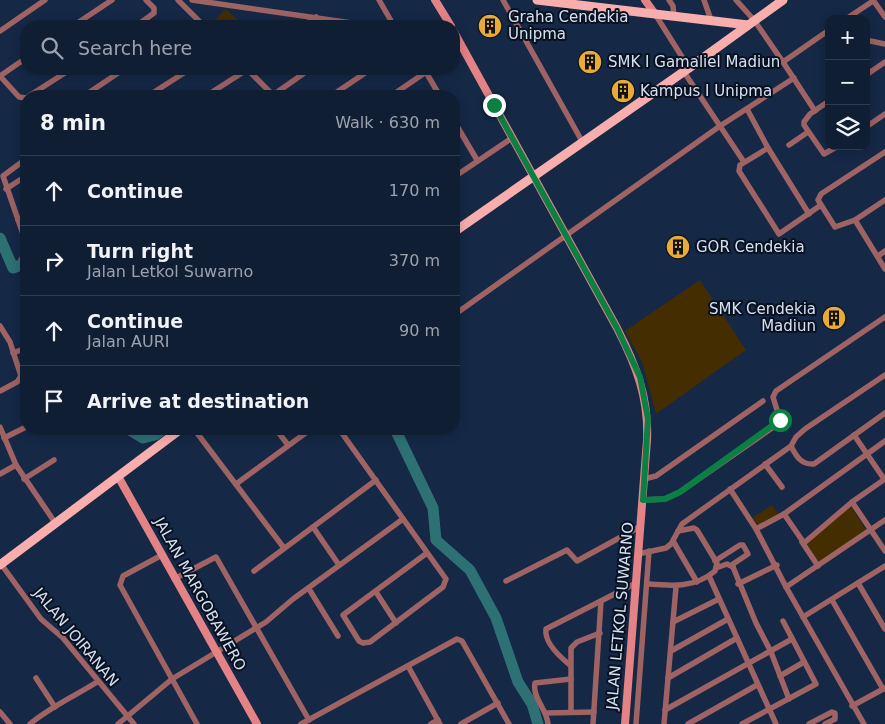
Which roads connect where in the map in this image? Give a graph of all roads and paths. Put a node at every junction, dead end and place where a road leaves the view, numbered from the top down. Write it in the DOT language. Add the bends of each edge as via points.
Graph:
graph roads {
  1 [pos="45,0"];
  2 [pos="112,0"];
  3 [pos="146,0"];
  4 [pos="178,0"];
  5 [pos="186,0"];
  6 [pos="192,0"];
  7 [pos="379,0"];
  8 [pos="435,0"];
  9 [pos="503,0"];
  10 [pos="537,0"];
  11 [pos="645,0"];
  12 [pos="669,0"];
  13 [pos="704,0"];
  14 [pos="736,0"];
  15 [pos="783,0"];
  16 [pos="873,0"];
  17 [pos="189,11"];
  18 [pos="655,14"];
  19 [pos="852,15"];
  20 [pos="674,16"];
  21 [pos="316,17"];
  22 [pos="885,17"];
  23 [pos="82,20"];
  24 [pos="144,20"];
  25 [pos="198,20"];
  26 [pos="312,20"];
  27 [pos="335,20"];
  28 [pos="391,20"];
  29 [pos="447,20"];
  30 [pos="711,20"];
  31 [pos="751,22"];
  32 [pos="0,31"];
  33 [pos="825,33"];
  34 [pos="870,41"];
  35 [pos="460,43"];
  36 [pos="885,44"];
  37 [pos="20,62"];
  38 [pos="783,62"];
  39 [pos="885,62"];
  40 [pos="687,70"];
  41 [pos="870,72"];
  42 [pos="62,75"];
  43 [pos="115,75"];
  44 [pos="181,75"];
  45 [pos="239,75"];
  46 [pos="254,75"];
  47 [pos="302,75"];
  48 [pos="362,75"];
  49 [pos="418,75"];
  50 [pos="428,75"];
  51 [pos="0,76"];
  52 [pos="794,78"];
  53 [pos="39,90"];
  54 [pos="93,90"];
  55 [pos="157,90"];
  56 [pos="215,90"];
  57 [pos="267,90"];
  58 [pos="281,90"];
  59 [pos="340,90"];
  60 [pos="399,90"];
  61 [pos="437,90"];
  62 [pos="20,97"];
  63 [pos="825,104"];
  64 [pos="747,109"];
  65 [pos="815,111"];
  66 [pos="885,114"];
  67 [pos="870,123"];
  68 [pos="720,126"];
  69 [pos="460,132"];
  70 [pos="808,132"];
  71 [pos="512,138"];
  72 [pos="583,143"];
  73 [pos="789,145"];
  74 [pos="768,148"];
  75 [pos="831,150"];
  76 [pos="885,152"];
  77 [pos="477,160"];
  78 [pos="744,162"];
  79 [pos="20,163"];
  80 [pos="460,173"];
  81 [pos="535,177"];
  82 [pos="20,180"];
  83 [pos="6,189"];
  84 [pos="885,200"];
  85 [pos="821,205"];
  86 [pos="809,214"];
  87 [pos="18,220"];
  88 [pos="855,220"];
  89 [pos="20,226"];
  90 [pos="460,228"];
  91 [pos="566,236"];
  92 [pos="885,251"];
  93 [pos="878,256"];
  94 [pos="885,269"];
  95 [pos="460,311"];
  96 [pos="885,317"];
  97 [pos="0,326"];
  98 [pos="20,350"];
  99 [pos="13,353"];
  100 [pos="885,375"];
  101 [pos="0,391"];
  102 [pos="763,401"];
  103 [pos="885,413"];
  104 [pos="0,427"];
  105 [pos="20,430"];
  106 [pos="174,435"];
  107 [pos="199,435"];
  108 [pos="280,435"];
  109 [pos="302,435"];
  110 [pos="343,435"];
  111 [pos="854,435"];
  112 [pos="4,438"];
  113 [pos="885,441"];
  114 [pos="288,445"];
  115 [pos="791,446"];
  116 [pos="866,453"];
  117 [pos="54,460"];
  118 [pos="765,464"];
  119 [pos="16,465"];
  120 [pos="0,474"];
  121 [pos="119,478"];
  122 [pos="24,479"];
  123 [pos="644,479"];
  124 [pos="885,479"];
  125 [pos="376,480"];
  126 [pos="236,484"];
  127 [pos="782,487"];
  128 [pos="730,489"];
  129 [pos="643,500"];
  130 [pos="852,502"];
  131 [pos="784,514"];
  132 [pos="404,519"];
  133 [pos="885,520"];
  134 [pos="56,524"];
  135 [pos="641,526"];
  136 [pos="313,527"];
  137 [pos="756,530"];
  138 [pos="678,531"];
  139 [pos="869,531"];
  140 [pos="672,541"];
  141 [pos="802,542"];
  142 [pos="284,548"];
  143 [pos="649,551"];
  144 [pos="885,551"];
  145 [pos="427,553"];
  146 [pos="638,554"];
  147 [pos="162,556"];
  148 [pos="716,561"];
  149 [pos="0,564"];
  150 [pos="339,565"];
  151 [pos="777,565"];
  152 [pos="818,566"];
  153 [pos="885,566"];
  154 [pos="732,567"];
  155 [pos="716,568"];
  156 [pos="254,571"];
  157 [pos="709,576"];
  158 [pos="174,579"];
  159 [pos="506,581"];
  160 [pos="697,582"];
  161 [pos="636,583"];
  162 [pos="858,583"];
  163 [pos="648,584"];
  164 [pos="738,584"];
  165 [pos="676,587"];
  166 [pos="786,587"];
  167 [pos="309,589"];
  168 [pos="376,592"];
  169 [pos="718,599"];
  170 [pos="832,600"];
  171 [pos="601,601"];
  172 [pos="803,617"];
  173 [pos="728,620"];
  174 [pos="783,621"];
  175 [pos="673,622"];
  176 [pos="396,623"];
  177 [pos="257,627"];
  178 [pos="885,629"];
  179 [pos="600,633"];
  180 [pos="338,636"];
  181 [pos="738,638"];
  182 [pos="792,639"];
  183 [pos="671,651"];
  184 [pos="216,652"];
  185 [pos="772,652"];
  186 [pos="749,662"];
  187 [pos="804,662"];
  188 [pos="570,665"];
  189 [pos="408,666"];
  190 [pos="780,676"];
  191 [pos="36,678"];
  192 [pos="668,678"];
  193 [pos="172,679"];
  194 [pos="571,679"];
  195 [pos="97,682"];
  196 [pos="757,686"];
  197 [pos="884,689"];
  198 [pos="789,699"];
  199 [pos="498,703"];
  200 [pos="852,706"];
  201 [pos="56,707"];
  202 [pos="665,710"];
  203 [pos="769,710"];
  204 [pos="0,712"];
  205 [pos="571,712"];
  206 [pos="594,712"];
  207 [pos="547,714"];
  208 [pos="128,717"];
  209 [pos="309,720"];
  210 [pos="439,722"];
  211 [pos="10,724"];
  212 [pos="30,724"];
  213 [pos="118,724"];
  214 [pos="134,724"];
  215 [pos="197,724"];
  216 [pos="257,724"];
  217 [pos="301,724"];
  218 [pos="431,724"];
  219 [pos="461,724"];
  220 [pos="509,724"];
  221 [pos="548,724"];
  222 [pos="593,724"];
  223 [pos="625,724"];
  224 [pos="636,724"];
  225 [pos="664,724"];
  226 [pos="688,724"];
  227 [pos="742,724"];
  228 [pos="776,724"];
  229 [pos="809,724"];
  230 [pos="825,724"];
  231 [pos="864,724"];
  1 -- 32 [label="street"];
  2 -- 23 [label="street"];
  3 -- 24 [label="street" via="154,8 154,13"];
  4 -- 17 [label="street"];
  5 -- 17 [label="street"];
  6 -- 21 [label="street"];
  7 -- 28 [label="street"];
  8 -- 29 [label="street"];
  9 -- 72 [label="street"];
  10 -- 18 [label="main road"];
  11 -- 18 [label="street"];
  12 -- 20 [label="street"];
  13 -- 30 [label="street"];
  14 -- 31 [label="street"];
  15 -- 31 [label="main road"];
  16 -- 19 [label="street"];
  16 -- 22 [label="street"];
  17 -- 25 [label="street"];
  18 -- 20 [label="main road"];
  18 -- 40 [label="street"];
  20 -- 30 [label="main road"];
  21 -- 26 [label="street"];
  21 -- 27 [label="street"];
  30 -- 31 [label="main road"];
  31 -- 38 [label="street"];
  31 -- 40 [label="main road"];
  33 -- 38 [label="street"];
  34 -- 36 [label="street"];
  35 -- 71 [label="street, JALAN LETKOL SUWARNO"];
  37 -- 51 [label="street"];
  38 -- 52 [label="street"];
  39 -- 41 [label="street"];
  40 -- 68 [label="street"];
  40 -- 72 [label="main road"];
  42 -- 53 [label="street"];
  43 -- 54 [label="street"];
  44 -- 55 [label="street"];
  45 -- 56 [label="street"];
  46 -- 57 [label="street"];
  47 -- 58 [label="street"];
  48 -- 59 [label="street"];
  49 -- 60 [label="street"];
  50 -- 61 [label="street"];
  51 -- 62 [label="street"];
  52 -- 64 [label="street"];
  52 -- 65 [label="street"];
  63 -- 65 [label="street"];
  64 -- 68 [label="street"];
  64 -- 74 [label="street"];
  65 -- 70 [label="street" via="804,122"];
  66 -- 67 [label="street"];
  68 -- 78 [label="street"];
  68 -- 91 [label="street"];
  69 -- 77 [label="street"];
  70 -- 73 [label="street"];
  70 -- 75 [label="street" via="824,154"];
  71 -- 77 [label="street"];
  71 -- 81 [label="street, JALAN LETKOL SUWARNO"];
  72 -- 81 [label="main road"];
  74 -- 78 [label="street"];
  74 -- 86 [label="street"];
  76 -- 85 [label="street" via="821,194 818,200"];
  77 -- 80 [label="street"];
  78 -- 86 [label="street" via="739,171 779,234"];
  79 -- 83 [label="street" via="4,174"];
  81 -- 90 [label="main road"];
  81 -- 91 [label="street, JALAN LETKOL SUWARNO"];
  82 -- 83 [label="street"];
  83 -- 87 [label="street"];
  84 -- 88 [label="street"];
  85 -- 86 [label="street"];
  85 -- 88 [label="street" via="836,227"];
  87 -- 89 [label="street"];
  88 -- 93 [label="street"];
  91 -- 95 [label="street"];
  91 -- 123 [label="street, JALAN LETKOL SUWARNO" via="640,377 648,419"];
  92 -- 93 [label="street"];
  93 -- 94 [label="street"];
  96 -- 129 [label="street" via="776,391 773,397 781,416 778,423 680,492 665,499"];
  97 -- 99 [label="street"];
  98 -- 99 [label="street"];
  99 -- 101 [label="street" via="20,379"];
  100 -- 115 [label="street" via="805,429"];
  102 -- 123 [label="street" via="656,476"];
  103 -- 111 [label="street"];
  104 -- 112 [label="street"];
  105 -- 112 [label="street"];
  106 -- 121 [label="main road"];
  107 -- 126 [label="street"];
  108 -- 114 [label="street"];
  109 -- 114 [label="street"];
  110 -- 125 [label="street"];
  111 -- 115 [label="street" via="814,464 798,459"];
  111 -- 116 [label="street"];
  112 -- 119 [label="street"];
  113 -- 116 [label="street"];
  114 -- 126 [label="street"];
  115 -- 118 [label="street"];
  116 -- 124 [label="street"];
  116 -- 131 [label="street"];
  117 -- 122 [label="street"];
  118 -- 127 [label="street"];
  118 -- 128 [label="street"];
  119 -- 120 [label="street"];
  119 -- 122 [label="street"];
  121 -- 134 [label="main road"];
  121 -- 147 [label="street, JALAN MARGOBAWERO"];
  122 -- 134 [label="street"];
  123 -- 129 [label="street, JALAN LETKOL SUWARNO"];
  124 -- 130 [label="street"];
  125 -- 132 [label="street"];
  125 -- 136 [label="street"];
  126 -- 142 [label="street"];
  128 -- 137 [label="street"];
  128 -- 138 [label="street" via="682,524"];
  129 -- 135 [label="street, JALAN LETKOL SUWARNO"];
  130 -- 139 [label="street"];
  130 -- 141 [label="street"];
  131 -- 137 [label="street"];
  131 -- 141 [label="street"];
  132 -- 145 [label="street"];
  132 -- 150 [label="street"];
  133 -- 139 [label="street"];
  134 -- 149 [label="main road"];
  135 -- 146 [label="street, JALAN LETKOL SUWARNO"];
  135 -- 159 [label="street" via="578,561 567,550"];
  136 -- 142 [label="street"];
  136 -- 150 [label="street"];
  137 -- 151 [label="street"];
  138 -- 140 [label="street"];
  138 -- 148 [label="street" via="697,530"];
  139 -- 144 [label="street"];
  139 -- 152 [label="street"];
  140 -- 143 [label="street" via="666,548"];
  140 -- 160 [label="street"];
  141 -- 152 [label="street"];
  142 -- 156 [label="street"];
  143 -- 146 [label="street"];
  143 -- 163 [label="street"];
  145 -- 168 [label="street"];
  145 -- 176 [label="street" via="446,584"];
  146 -- 161 [label="street, JALAN LETKOL SUWARNO"];
  147 -- 158 [label="street, JALAN MARGOBAWERO"];
  147 -- 193 [label="street" via="123,576 119,582"];
  148 -- 154 [label="street" via="743,545 748,554"];
  148 -- 155 [label="street"];
  149 -- 195 [label="street, JALAN JOIRANAN"];
  150 -- 167 [label="street"];
  151 -- 164 [label="street"];
  151 -- 166 [label="street"];
  152 -- 166 [label="street"];
  153 -- 162 [label="street"];
  154 -- 155 [label="street" via="727,564"];
  154 -- 164 [label="street"];
  155 -- 157 [label="street"];
  157 -- 160 [label="street"];
  157 -- 169 [label="street"];
  158 -- 177 [label="street" via="216,557"];
  158 -- 184 [label="street, JALAN MARGOBAWERO"];
  160 -- 165 [label="street"];
  161 -- 171 [label="street"];
  161 -- 223 [label="street, JALAN LETKOL SUWARNO"];
  162 -- 170 [label="street"];
  162 -- 178 [label="street"];
  163 -- 165 [label="street"];
  163 -- 224 [label="street"];
  164 -- 185 [label="street"];
  165 -- 175 [label="street"];
  166 -- 172 [label="street"];
  167 -- 177 [label="street"];
  167 -- 180 [label="street"];
  168 -- 176 [label="street"];
  168 -- 176 [label="street" via="343,615 363,643 370,642"];
  169 -- 173 [label="street"];
  169 -- 175 [label="street"];
  170 -- 172 [label="street"];
  170 -- 197 [label="street"];
  171 -- 179 [label="street"];
  171 -- 188 [label="street" via="546,629 557,654"];
  172 -- 200 [label="street"];
  173 -- 181 [label="street"];
  173 -- 183 [label="street"];
  174 -- 182 [label="street"];
  175 -- 183 [label="street"];
  177 -- 184 [label="street"];
  177 -- 209 [label="street"];
  179 -- 188 [label="street" via="573,645"];
  179 -- 206 [label="street"];
  181 -- 186 [label="street"];
  181 -- 192 [label="street"];
  182 -- 185 [label="street"];
  182 -- 187 [label="street"];
  183 -- 192 [label="street"];
  184 -- 193 [label="street"];
  184 -- 216 [label="street, JALAN MARGOBAWERO"];
  185 -- 186 [label="street"];
  185 -- 190 [label="street"];
  186 -- 196 [label="street"];
  186 -- 202 [label="street"];
  187 -- 190 [label="street"];
  187 -- 198 [label="street" via="816,684"];
  188 -- 194 [label="street"];
  189 -- 199 [label="street" via="460,639"];
  189 -- 209 [label="street"];
  189 -- 210 [label="street"];
  190 -- 198 [label="street"];
  191 -- 201 [label="street"];
  192 -- 202 [label="street"];
  193 -- 208 [label="street"];
  193 -- 215 [label="street"];
  194 -- 205 [label="street"];
  194 -- 207 [label="street" via="535,682 536,696"];
  195 -- 201 [label="street"];
  195 -- 208 [label="street, JALAN JOIRANAN"];
  196 -- 203 [label="street"];
  196 -- 226 [label="street"];
  197 -- 200 [label="street"];
  198 -- 203 [label="street"];
  199 -- 219 [label="street"];
  199 -- 220 [label="street"];
  200 -- 231 [label="street"];
  201 -- 212 [label="street"];
  202 -- 225 [label="street"];
  203 -- 227 [label="street"];
  203 -- 228 [label="street"];
  204 -- 211 [label="street"];
  205 -- 206 [label="street"];
  205 -- 207 [label="street"];
  206 -- 222 [label="street"];
  207 -- 221 [label="street"];
  208 -- 213 [label="street"];
  208 -- 214 [label="street, JALAN JOIRANAN"];
  209 -- 217 [label="street"];
  210 -- 218 [label="street"];
  229 -- 230 [label="street" via="835,713 835,719"];
}
